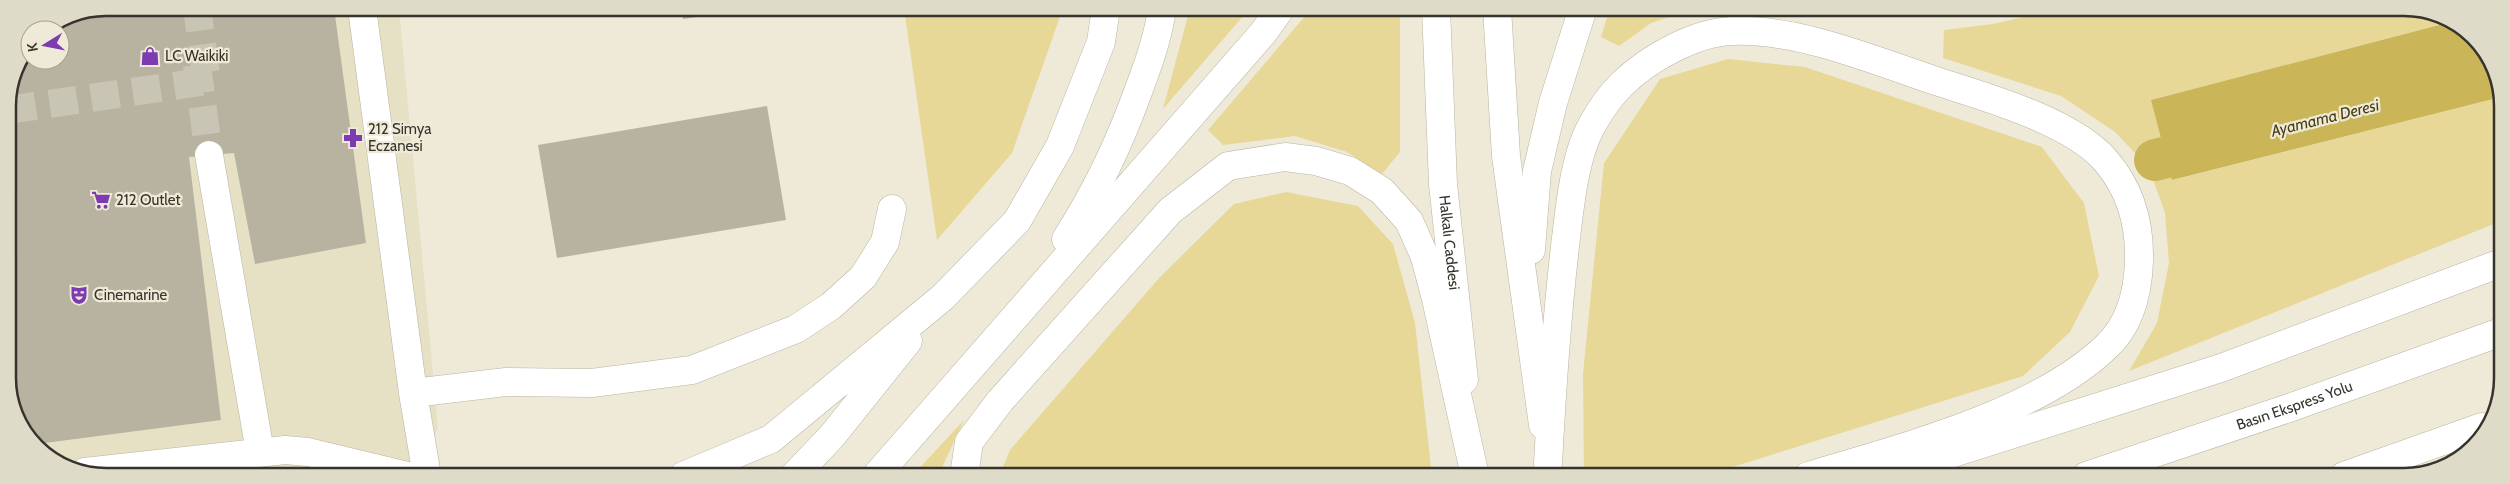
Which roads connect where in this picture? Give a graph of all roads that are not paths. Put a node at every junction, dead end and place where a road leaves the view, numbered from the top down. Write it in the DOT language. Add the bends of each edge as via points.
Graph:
graph roads {
  1 [pos="363,16"];
  2 [pos="1105,16"];
  3 [pos="1160,16"];
  4 [pos="1275,16"];
  5 [pos="1436,16"];
  6 [pos="1497,16"];
  7 [pos="1580,16"];
  8 [pos="210,155"];
  9 [pos="892,209"];
  10 [pos="2494,266"];
  11 [pos="943,297"];
  12 [pos="1528,301"];
  13 [pos="1014,318"];
  14 [pos="2494,335"];
  15 [pos="413,393"];
  16 [pos="2478,429"];
  17 [pos="260,452"];
  18 [pos="120,468"];
  19 [pos="375,468"];
  20 [pos="426,468"];
  21 [pos="702,468"];
  22 [pos="802,468"];
  23 [pos="883,468"];
  24 [pos="965,468"];
  25 [pos="1473,468"];
  26 [pos="1474,468"];
  27 [pos="1549,468"];
  28 [pos="1549,468"];
  29 [pos="1833,468"];
  30 [pos="1909,468"];
  31 [pos="2110,468"];
  32 [pos="2367,468"];
  1 -- 15 [label="main road"];
  2 -- 11 [label="main road" via="1101,42 1060,146 1017,221"];
  3 -- 13 [label="main road" via="1150,60 1120,142 1085,210"];
  4 -- 13 [label="main road"];
  5 -- 26 [label="main road, Halkalı Caddesi" via="1443,184"];
  6 -- 12 [label="main road" via="1506,156"];
  7 -- 12 [label="main road" via="1553,103 1537,171"];
  8 -- 17 [label="main road"];
  9 -- 15 [label="main road" via="885,242 863,277 831,306 796,329 692,370 592,383 506,382"];
  10 -- 30 [label="main road" via="2221,368"];
  11 -- 21 [label="main road" via="771,439"];
  11 -- 22 [label="main road" via="832,436"];
  12 -- 27 [label="main road"];
  13 -- 23 [label="main road"];
  14 -- 31 [label="main road, Basın Ekspress Yolu"];
  15 -- 20 [label="main road"];
  16 -- 32 [label="main road"];
  17 -- 18 [label="main road"];
  17 -- 19 [label="main road" via="308,452"];
  24 -- 25 [label="main road" via="969,442 1000,401 1170,210 1228,166 1285,157 1316,161 1350,172 1382,191 1409,221 1425,257 1436,299"];
  28 -- 29 [label="main road" via="1554,354 1572,184 1590,127 1621,85 1658,58 1694,38 1729,31 1764,32 1808,41 2031,114 2075,136 2105,159 2128,193 2140,236 2138,287 2127,319 2109,345 2076,372 1981,420"];
}
